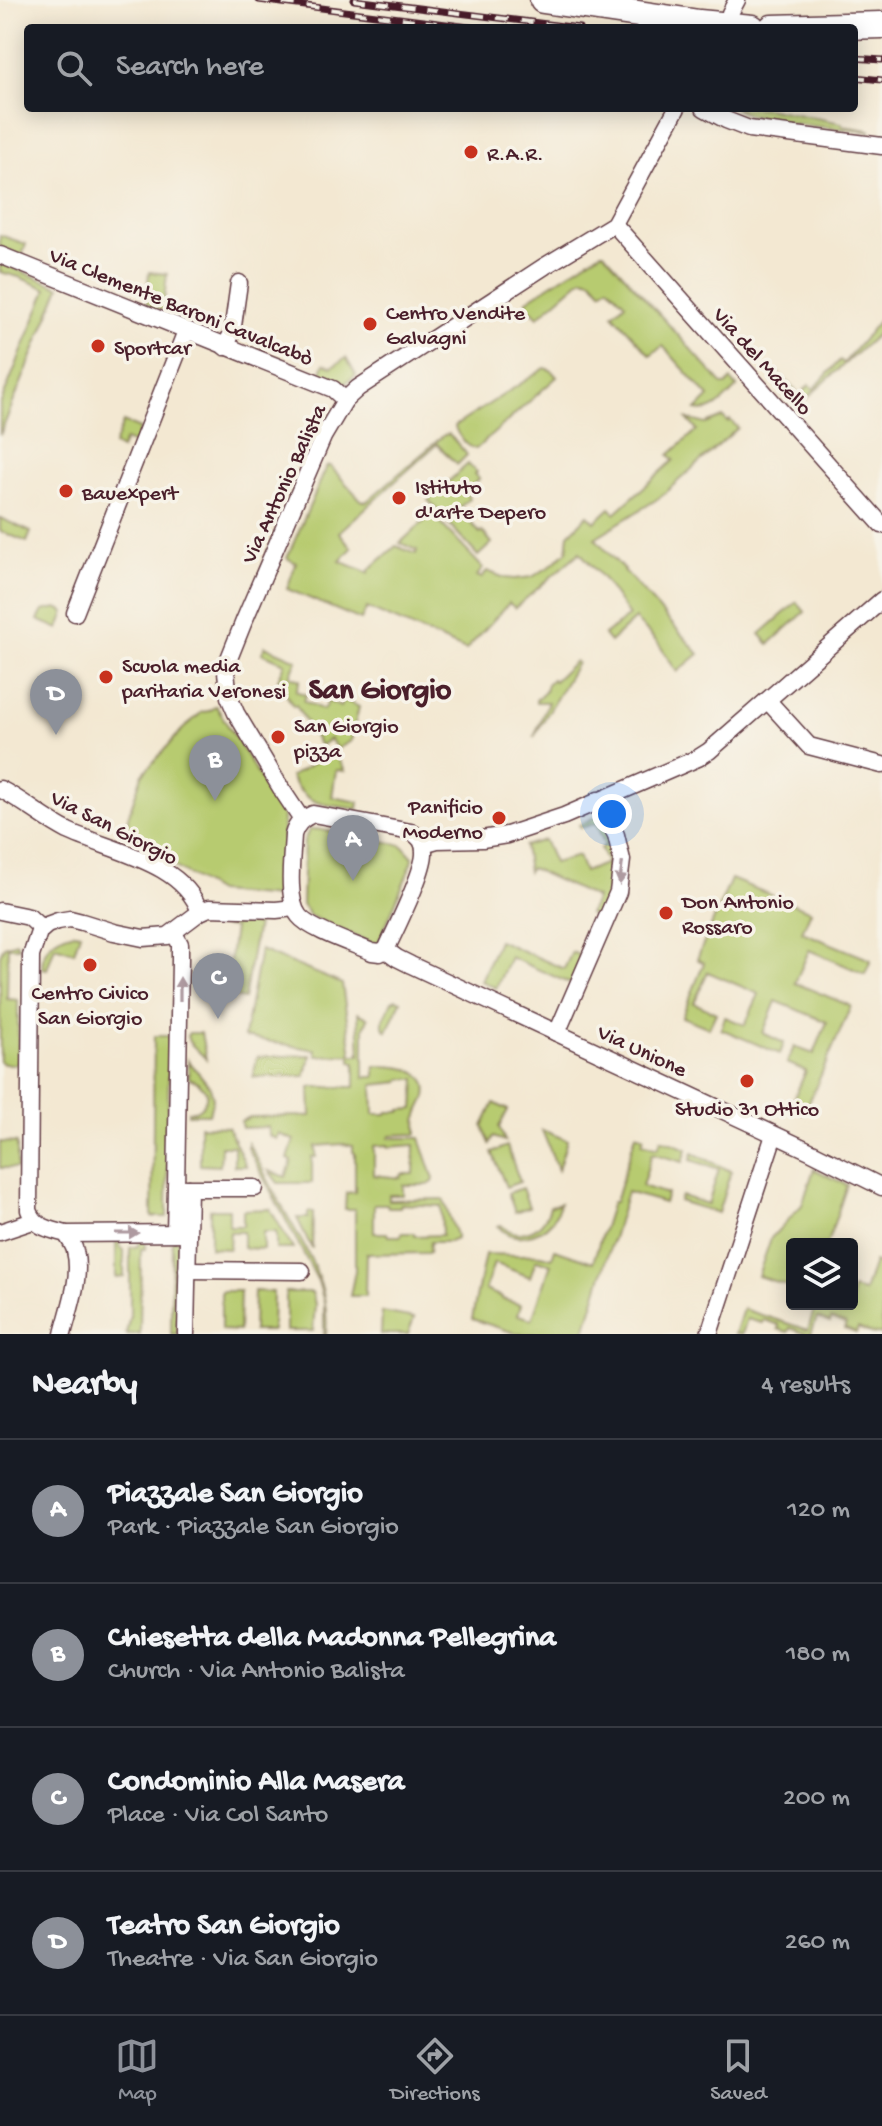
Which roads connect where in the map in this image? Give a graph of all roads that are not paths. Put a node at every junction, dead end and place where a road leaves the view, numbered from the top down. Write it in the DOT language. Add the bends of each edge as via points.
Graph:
graph roads {
  1 [pos="543,0"];
  2 [pos="710,24"];
  3 [pos="882,25"];
  4 [pos="858,26"];
  5 [pos="675,112"];
  6 [pos="711,112"];
  7 [pos="882,146"];
  8 [pos="614,224"];
  9 [pos="0,255"];
  10 [pos="239,283"];
  11 [pos="186,331"];
  12 [pos="225,347"];
  13 [pos="345,400"];
  14 [pos="882,525"];
  15 [pos="879,608"];
  16 [pos="75,613"];
  17 [pos="768,701"];
  18 [pos="882,765"];
  19 [pos="0,789"];
  20 [pos="598,800"];
  21 [pos="302,820"];
  22 [pos="423,844"];
  23 [pos="294,908"];
  24 [pos="0,911"];
  25 [pos="200,912"];
  26 [pos="40,930"];
  27 [pos="174,933"];
  28 [pos="386,950"];
  29 [pos="557,1033"];
  30 [pos="774,1135"];
  31 [pos="181,1184"];
  32 [pos="882,1187"];
  33 [pos="255,1188"];
  34 [pos="33,1221"];
  35 [pos="0,1232"];
  36 [pos="181,1233"];
  37 [pos="66,1234"];
  38 [pos="187,1270"];
  39 [pos="302,1271"];
  40 [pos="63,1334"];
  41 [pos="186,1334"];
  42 [pos="709,1334"];
  1 -- 2 [label="main road"];
  3 -- 4 [label="main road"];
  5 -- 8 [label="street"];
  6 -- 7 [label="street" via="749,129"];
  8 -- 13 [label="street, Via Antonio Balista"];
  8 -- 14 [label="street, Via del Macello"];
  9 -- 11 [label="street, Via Clemente Baroni Cavalcabò"];
  10 -- 12 [label="street"];
  11 -- 12 [label="street, Via Clemente Baroni Cavalcabò"];
  11 -- 16 [label="street"];
  12 -- 13 [label="street, Via Clemente Baroni Cavalcabò" via="333,389"];
  13 -- 21 [label="street, Via Antonio Balista" via="291,508 226,672 236,713"];
  15 -- 17 [label="street"];
  17 -- 18 [label="street" via="809,746"];
  17 -- 20 [label="street" via="698,758"];
  19 -- 25 [label="street, Via San Giorgio" via="67,830 158,868 196,899"];
  20 -- 22 [label="street" via="507,835"];
  20 -- 29 [label="street, one-way" via="622,860 618,892"];
  21 -- 22 [label="street" via="313,814 400,829 419,836"];
  21 -- 23 [label="street" via="293,835"];
  22 -- 28 [label="street" via="423,863"];
  23 -- 25 [label="street"];
  23 -- 28 [label="street" via="314,927 372,952"];
  24 -- 26 [label="street" via="29,917"];
  25 -- 27 [label="street"];
  26 -- 27 [label="street" via="70,919 143,938"];
  26 -- 34 [label="street" via="31,956"];
  31 -- 27 [label="street, one-way" via="180,944"];
  28 -- 29 [label="street, Via Unione"];
  29 -- 30 [label="street, Via Unione"];
  30 -- 32 [label="street, Via Unione"];
  30 -- 42 [label="street"];
  31 -- 33 [label="street"];
  31 -- 36 [label="street"];
  34 -- 35 [label="street"];
  34 -- 37 [label="street"];
  37 -- 36 [label="street, one-way"];
  36 -- 38 [label="street"];
  37 -- 40 [label="street" via="77,1263"];
  38 -- 39 [label="street"];
  38 -- 41 [label="street"];
}
